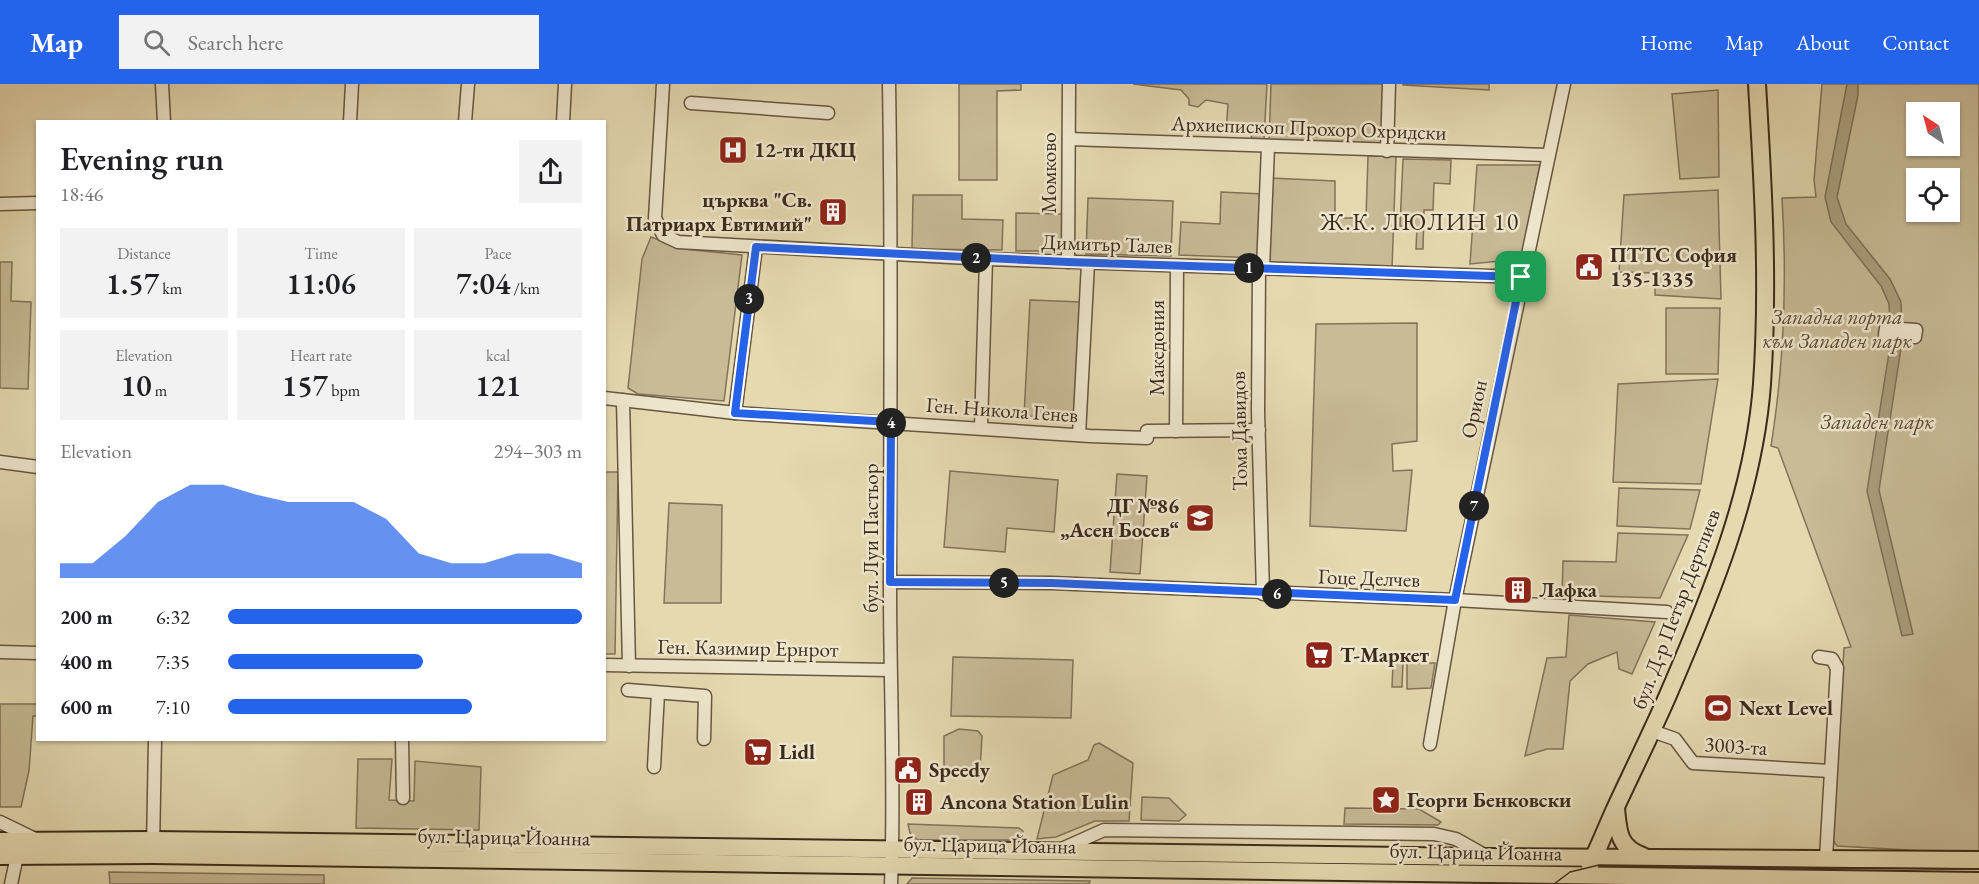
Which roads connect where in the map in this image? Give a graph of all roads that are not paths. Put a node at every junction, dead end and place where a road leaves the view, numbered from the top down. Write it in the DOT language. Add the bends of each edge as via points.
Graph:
graph roads {
  1 [pos="162,84"];
  2 [pos="352,84"];
  3 [pos="468,84"];
  4 [pos="565,84"];
  5 [pos="663,84"];
  6 [pos="889,84"];
  7 [pos="1069,84"];
  8 [pos="1389,84"];
  9 [pos="1564,84"];
  10 [pos="1757,84"];
  11 [pos="691,103"];
  12 [pos="828,113"];
  13 [pos="164,120"];
  14 [pos="350,120"];
  15 [pos="465,120"];
  16 [pos="563,120"];
  17 [pos="1069,139"];
  18 [pos="1268,147"];
  19 [pos="1387,151"];
  20 [pos="1548,155"];
  21 [pos="36,203"];
  22 [pos="0,204"];
  23 [pos="756,247"];
  24 [pos="892,255"];
  25 [pos="986,259"];
  26 [pos="1068,262"];
  27 [pos="1088,263"];
  28 [pos="1177,266"];
  29 [pos="1261,268"];
  30 [pos="1521,277"];
  31 [pos="606,398"];
  32 [pos="623,400"];
  33 [pos="735,413"];
  34 [pos="891,422"];
  35 [pos="981,427"];
  36 [pos="1259,430"];
  37 [pos="1176,431"];
  38 [pos="1079,435"];
  39 [pos="0,462"];
  40 [pos="36,467"];
  41 [pos="890,582"];
  42 [pos="1263,594"];
  43 [pos="1455,600"];
  44 [pos="1667,612"];
  45 [pos="0,652"];
  46 [pos="36,653"];
  47 [pos="1819,657"];
  48 [pos="606,665"];
  49 [pos="629,666"];
  50 [pos="890,670"];
  51 [pos="628,690"];
  52 [pos="658,693"];
  53 [pos="1652,731"];
  54 [pos="704,739"];
  55 [pos="154,741"];
  56 [pos="402,741"];
  57 [pos="1430,744"];
  58 [pos="654,767"];
  59 [pos="1830,771"];
  60 [pos="403,798"];
  61 [pos="1616,807"];
  62 [pos="0,822"];
  63 [pos="0,841"];
  64 [pos="38,841"];
  65 [pos="153,847"];
  66 [pos="8,856"];
  67 [pos="1646,857"];
  68 [pos="892,858"];
  69 [pos="1594,858"];
  70 [pos="1826,858"];
  71 [pos="1979,860"];
  72 [pos="1582,881"];
  73 [pos="1979,881"];
  74 [pos="11,884"];
  75 [pos="891,884"];
  1 -- 13 [label="street"];
  2 -- 14 [label="street"];
  3 -- 15 [label="street"];
  4 -- 16 [label="street"];
  5 -- 23 [label="street, Димитър Талев" via="656,225 670,239"];
  6 -- 24 [label="street, бул. Луи Пастьор"];
  7 -- 17 [label="street, Момково"];
  8 -- 19 [label="street"];
  9 -- 20 [label="street, Орион"];
  10 -- 53 [label="main road, бул. Д-р Петър Дертлиев" via="1765,308 1762,385 1742,493 1723,560"];
  11 -- 12 [label="street"];
  17 -- 18 [label="street, Архиепископ Прохор Охридски"];
  17 -- 26 [label="street, Момково"];
  18 -- 19 [label="street, Архиепископ Прохор Охридски"];
  18 -- 29 [label="street, Тома Давидов"];
  19 -- 20 [label="street, Архиепископ Прохор Охридски"];
  20 -- 30 [label="street, Орион"];
  21 -- 22 [label="street"];
  23 -- 24 [label="street, Димитър Талев"];
  23 -- 33 [label="street"];
  24 -- 25 [label="street, Димитър Талев"];
  24 -- 34 [label="street, бул. Луи Пастьор"];
  25 -- 26 [label="street, Димитър Талев"];
  25 -- 35 [label="street"];
  26 -- 27 [label="street, Димитър Талев"];
  27 -- 28 [label="street, Димитър Талев"];
  27 -- 38 [label="street"];
  28 -- 29 [label="street, Димитър Талев"];
  28 -- 37 [label="street, Македония"];
  29 -- 30 [label="street, Димитър Талев"];
  29 -- 36 [label="street, Тома Давидов"];
  30 -- 43 [label="street, Орион"];
  31 -- 32 [label="street, Ген. Никола Генев"];
  32 -- 33 [label="street, Ген. Никола Генев"];
  32 -- 49 [label="street"];
  33 -- 34 [label="street, Ген. Никола Генев"];
  34 -- 35 [label="street, Ген. Никола Генев"];
  34 -- 41 [label="street, бул. Луи Пастьор"];
  35 -- 38 [label="street, Ген. Никола Генев"];
  36 -- 37 [label="street, Ген. Никола Генев"];
  36 -- 42 [label="street, Тома Давидов"];
  37 -- 38 [label="street, Ген. Никола Генев"];
  39 -- 40 [label="street"];
  41 -- 42 [label="street, Гоце Делчев" via="1052,583"];
  41 -- 50 [label="street, бул. Луи Пастьор"];
  42 -- 43 [label="street, Гоце Делчев"];
  43 -- 44 [label="street, Гоце Делчев"];
  43 -- 57 [label="street, Орион"];
  45 -- 46 [label="street"];
  47 -- 59 [label="street" via="1832,659 1837,668"];
  48 -- 49 [label="street, Ген. Казимир Ернрот"];
  49 -- 50 [label="street, Ген. Казимир Ернрот"];
  50 -- 68 [label="street, бул. Луи Пастьор"];
  51 -- 52 [label="street"];
  52 -- 54 [label="street" via="705,696"];
  52 -- 58 [label="street"];
  53 -- 59 [label="street, 3003-та" via="1675,739 1693,763"];
  53 -- 61 [label="main road, бул. Д-р Петър Дертлиев"];
  55 -- 65 [label="street"];
  56 -- 60 [label="street"];
  59 -- 70 [label="street"];
  61 -- 67 [label="main road" via="1622,842"];
  61 -- 69 [label="main road, бул. Д-р Петър Дертлиев"];
  62 -- 64 [label="street"];
  63 -- 64 [label="main road, бул. Царица Йоанна"];
  64 -- 65 [label="main road, бул. Царица Йоанна"];
  65 -- 66 [label="main road, бул. Царица Йоанна"];
  65 -- 68 [label="main road, бул. Царица Йоанна"];
  66 -- 74 [label="street"];
  67 -- 69 [label="main road, бул. Царица Йоанна"];
  67 -- 70 [label="main road, бул. Царица Йоанна"];
  68 -- 69 [label="main road, бул. Царица Йоанна" via="1054,852"];
  68 -- 72 [label="main road, бул. Царица Йоанна"];
  68 -- 75 [label="street, бул. Луи Пастьор"];
  69 -- 72 [label="main road, бул. Д-р Петър Дертлиев"];
  70 -- 71 [label="main road, бул. Царица Йоанна"];
  72 -- 73 [label="main road, бул. Царица Йоанна"];
}
